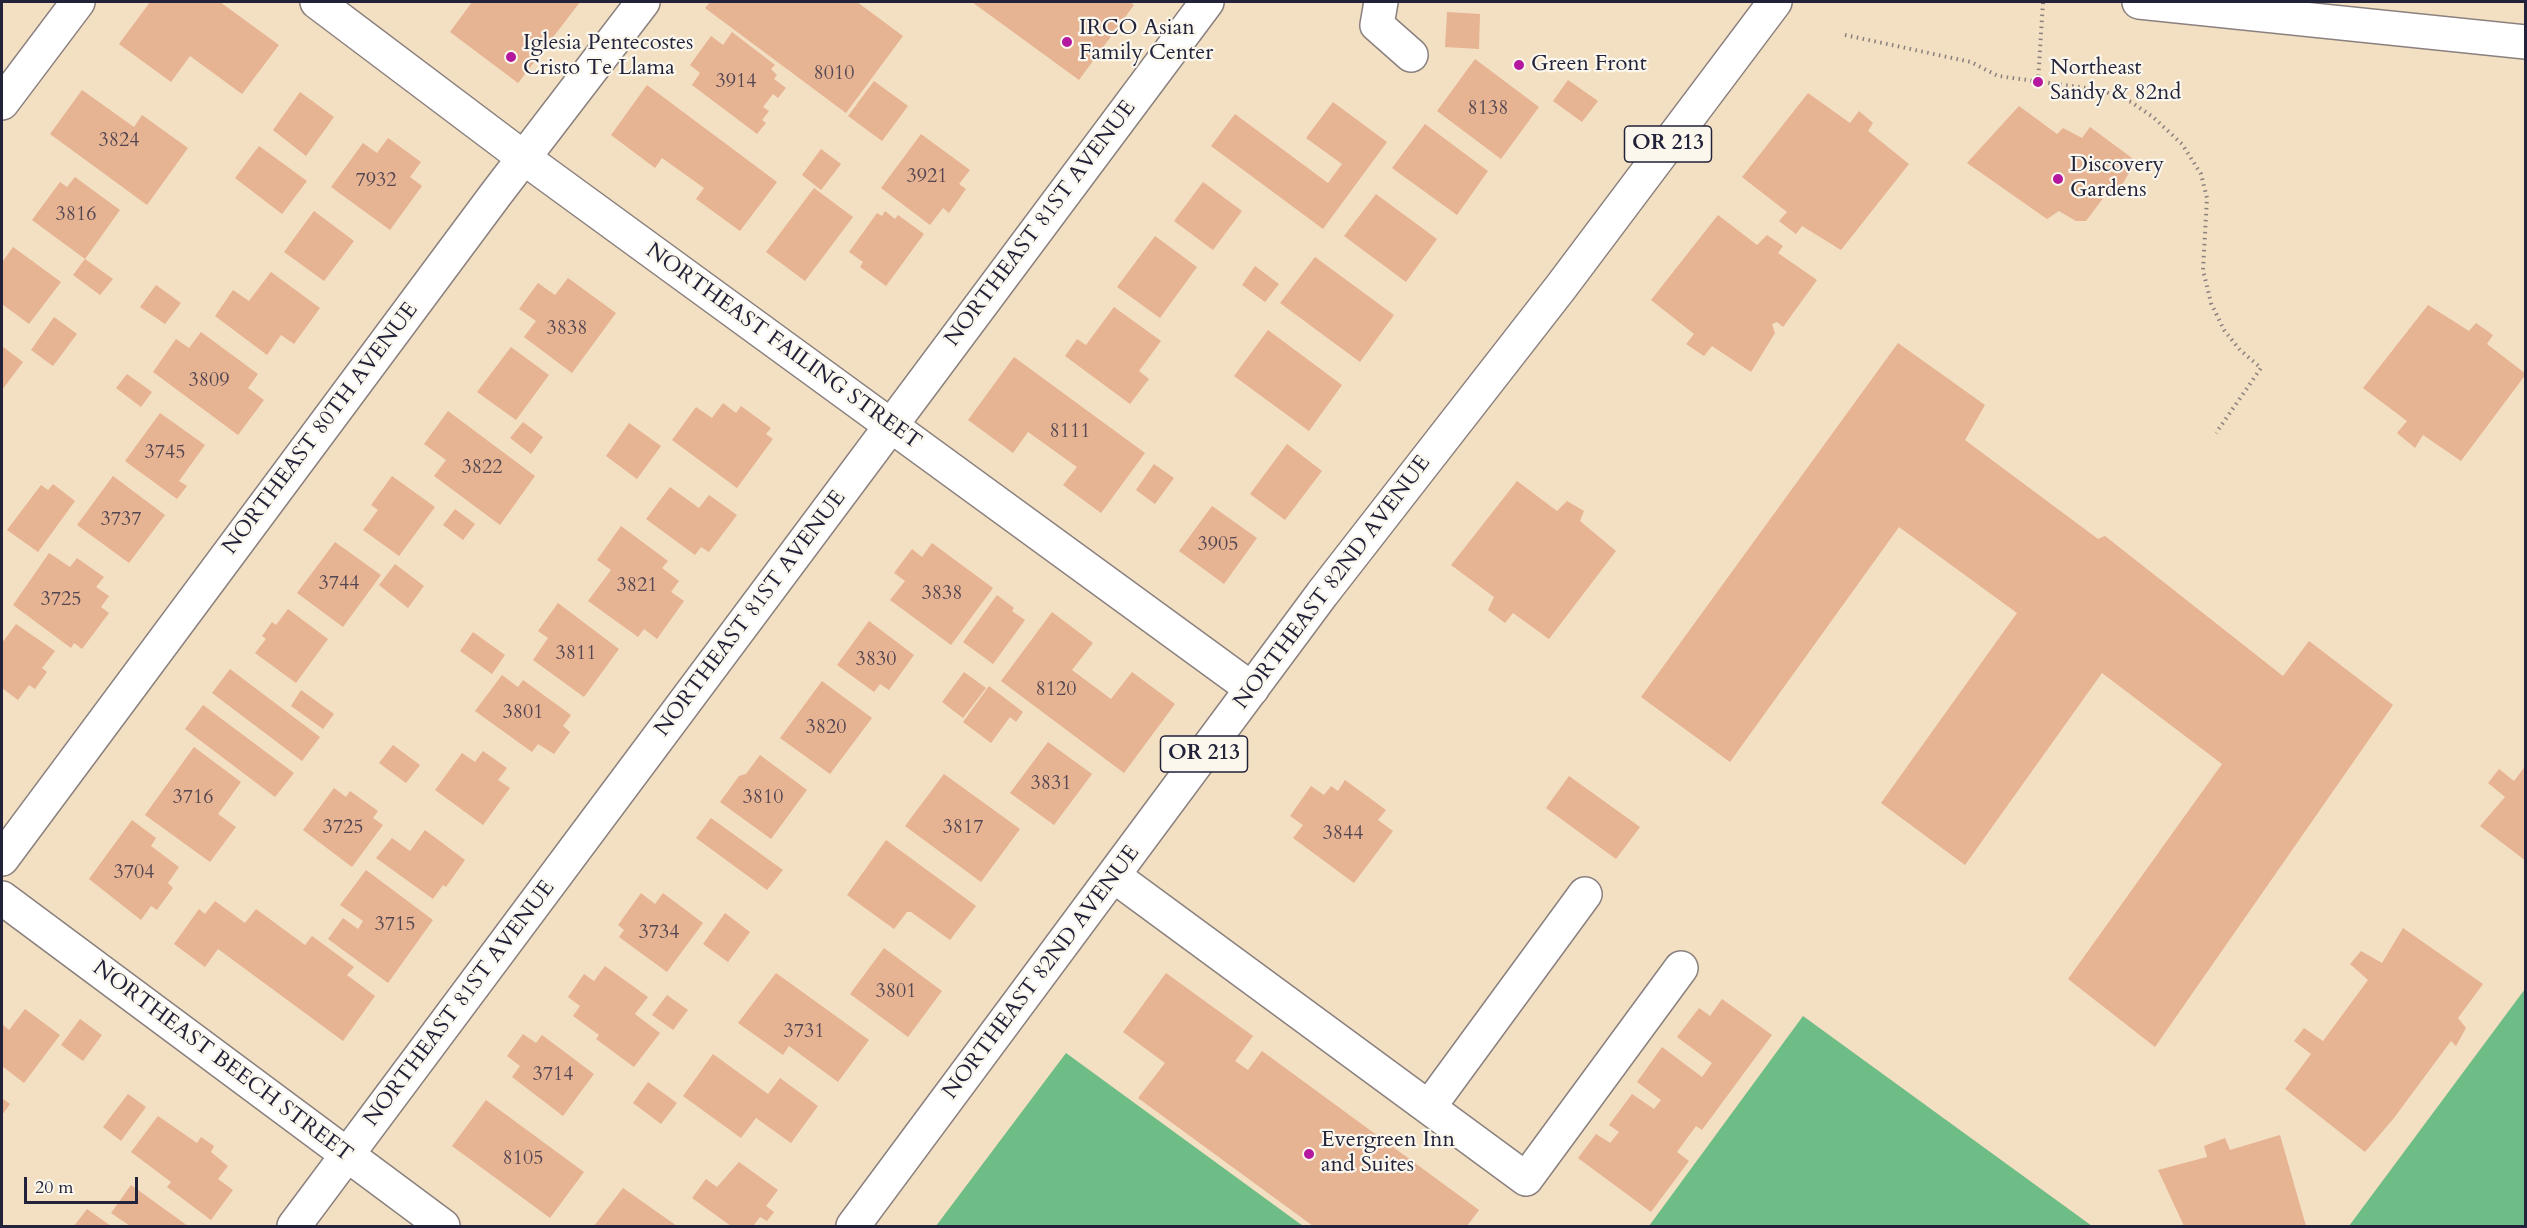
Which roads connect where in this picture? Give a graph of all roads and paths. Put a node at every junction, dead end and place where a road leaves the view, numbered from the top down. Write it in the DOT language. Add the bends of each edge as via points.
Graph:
graph roads {
  1 [pos="78,2"];
  2 [pos="317,2"];
  3 [pos="643,2"];
  4 [pos="1207,2"];
  5 [pos="1381,2"];
  6 [pos="1775,2"];
  7 [pos="2043,2"];
  8 [pos="2139,2"];
  9 [pos="1845,35"];
  10 [pos="2526,42"];
  11 [pos="1411,55"];
  12 [pos="2038,82"];
  13 [pos="2,103"];
  14 [pos="524,158"];
  15 [pos="890,426"];
  16 [pos="2216,433"];
  17 [pos="1252,688"];
  18 [pos="2,859"];
  19 [pos="1114,876"];
  20 [pos="1585,894"];
  21 [pos="2,898"];
  22 [pos="1681,968"];
  23 [pos="1429,1107"];
  24 [pos="347,1155"];
  25 [pos="294,1227"];
  26 [pos="443,1227"];
  27 [pos="853,1227"];
  1 -- 13 [label="street"];
  2 -- 14 [label="street, NORTHEAST FAILING STREET"];
  3 -- 14 [label="street, NORTHEAST 80TH AVENUE"];
  4 -- 15 [label="street, NORTHEAST 81ST AVENUE"];
  5 -- 11 [label="street" via="1377,25"];
  6 -- 17 [label="street, NORTHEAST 82ND AVENUE / OR 213"];
  7 -- 12 [label="path"];
  8 -- 10 [label="street"];
  9 -- 12 [label="path" via="1971,62 1998,76"];
  12 -- 16 [label="path" via="2101,90 2132,102 2182,144 2201,174 2207,198 2203,270 2211,303 2224,330 2261,368"];
  14 -- 15 [label="street, NORTHEAST FAILING STREET"];
  14 -- 18 [label="street, NORTHEAST 80TH AVENUE"];
  15 -- 17 [label="street, NORTHEAST FAILING STREET"];
  15 -- 24 [label="street, NORTHEAST 81ST AVENUE"];
  17 -- 19 [label="street, NORTHEAST 82ND AVENUE / OR 213"];
  19 -- 23 [label="street"];
  19 -- 27 [label="street, NORTHEAST 82ND AVENUE / OR 213"];
  20 -- 23 [label="street"];
  21 -- 24 [label="street, NORTHEAST BEECH STREET"];
  22 -- 23 [label="street" via="1526,1179"];
  24 -- 25 [label="street, NORTHEAST 81ST AVENUE"];
  24 -- 26 [label="street, NORTHEAST BEECH STREET"];
}
